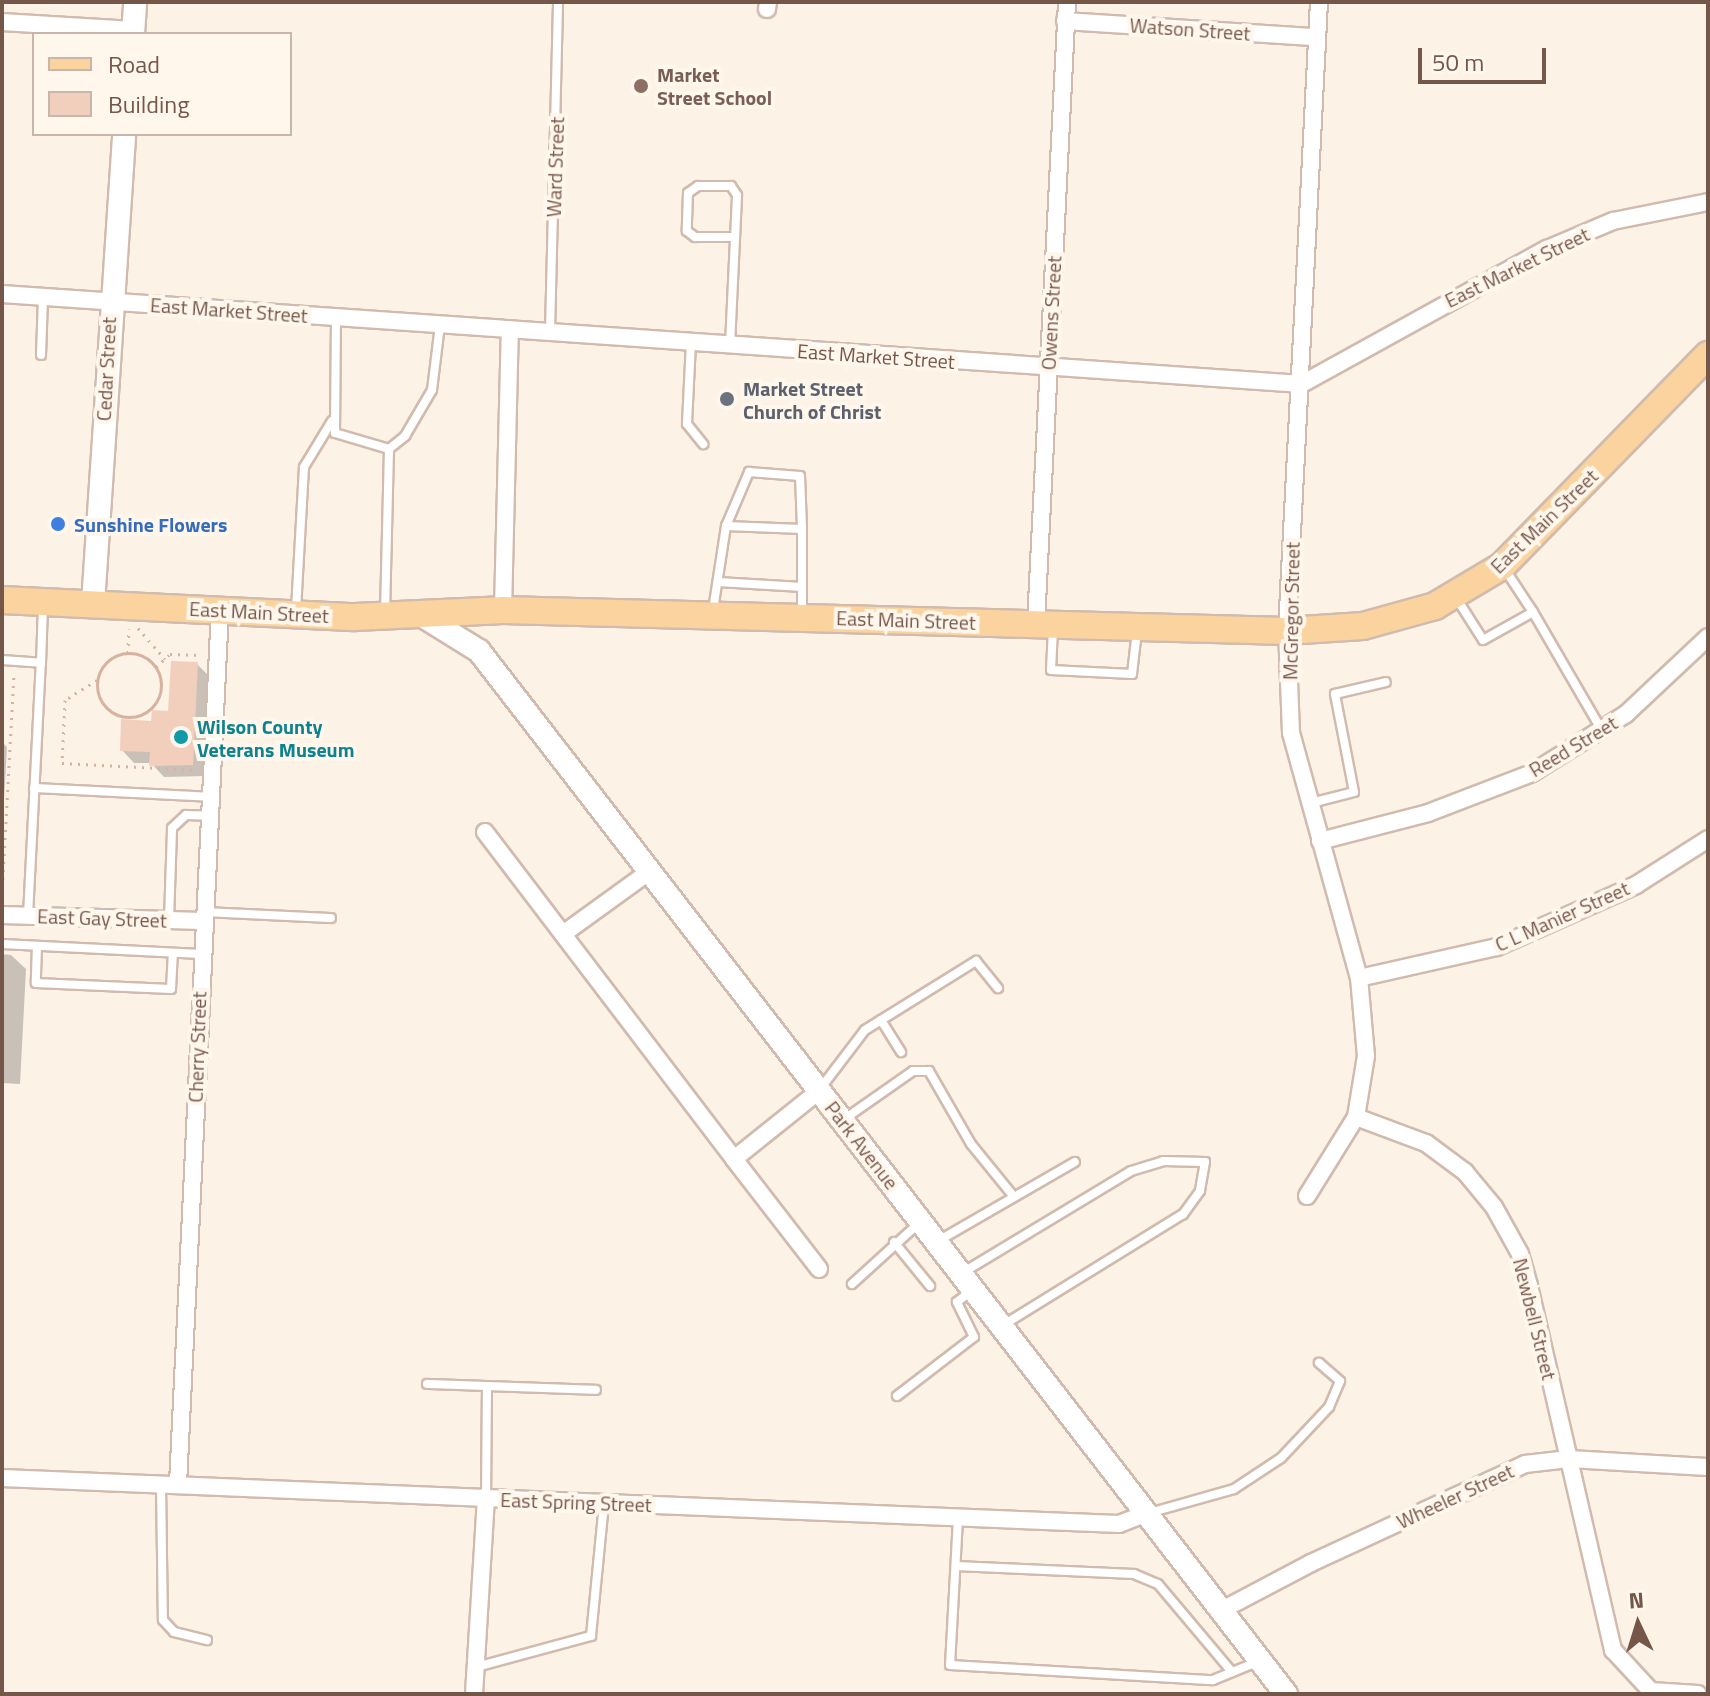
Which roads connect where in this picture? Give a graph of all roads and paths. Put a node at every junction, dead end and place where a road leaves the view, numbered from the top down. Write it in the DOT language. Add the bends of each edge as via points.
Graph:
graph roads {
  1 [pos="135,2"];
  2 [pos="558,2"];
  3 [pos="1067,2"];
  4 [pos="1319,2"];
  5 [pos="1065,21"];
  6 [pos="2,22"];
  7 [pos="134,32"];
  8 [pos="1315,37"];
  9 [pos="124,136"];
  10 [pos="1708,202"];
  11 [pos="734,237"];
  12 [pos="2,294"];
  13 [pos="43,297"];
  14 [pos="109,302"];
  15 [pos="336,317"];
  16 [pos="440,325"];
  17 [pos="510,329"];
  18 [pos="550,332"];
  19 [pos="691,342"];
  20 [pos="730,345"];
  21 [pos="41,355"];
  22 [pos="1708,355"];
  23 [pos="1048,369"];
  24 [pos="1302,384"];
  25 [pos="332,421"];
  26 [pos="703,444"];
  27 [pos="389,449"];
  28 [pos="726,526"];
  29 [pos="802,529"];
  30 [pos="1502,566"];
  31 [pos="718,582"];
  32 [pos="802,587"];
  33 [pos="1454,596"];
  34 [pos="2,600"];
  35 [pos="43,602"];
  36 [pos="93,604"];
  37 [pos="220,610"];
  38 [pos="503,610"];
  39 [pos="1533,612"];
  40 [pos="296,615"];
  41 [pos="421,615"];
  42 [pos="713,615"];
  43 [pos="385,616"];
  44 [pos="802,617"];
  45 [pos="1044,624"];
  46 [pos="129,627"];
  47 [pos="1137,627"];
  48 [pos="138,628"];
  49 [pos="1287,631"];
  50 [pos="1708,637"];
  51 [pos="128,653"];
  52 [pos="208,655"];
  53 [pos="165,659"];
  54 [pos="2,660"];
  55 [pos="41,663"];
  56 [pos="156,667"];
  57 [pos="2,673"];
  58 [pos="97,680"];
  59 [pos="1386,682"];
  60 [pos="1601,729"];
  61 [pos="201,770"];
  62 [pos="34,788"];
  63 [pos="210,797"];
  64 [pos="1310,803"];
  65 [pos="209,816"];
  66 [pos="4,820"];
  67 [pos="485,832"];
  68 [pos="1708,839"];
  69 [pos="1320,841"];
  70 [pos="650,871"];
  71 [pos="2,895"];
  72 [pos="2,915"];
  73 [pos="28,916"];
  74 [pos="202,917"];
  75 [pos="331,918"];
  76 [pos="169,920"];
  77 [pos="563,934"];
  78 [pos="2,944"];
  79 [pos="37,946"];
  80 [pos="173,953"];
  81 [pos="201,954"];
  82 [pos="1359,978"];
  83 [pos="998,988"];
  84 [pos="881,1020"];
  85 [pos="901,1052"];
  86 [pos="820,1090"];
  87 [pos="1356,1117"];
  88 [pos="843,1120"];
  89 [pos="734,1159"];
  90 [pos="1075,1162"];
  91 [pos="1307,1196"];
  92 [pos="1014,1197"];
  93 [pos="921,1221"];
  94 [pos="937,1241"];
  95 [pos="894,1242"];
  96 [pos="819,1269"];
  97 [pos="968,1281"];
  98 [pos="852,1284"];
  99 [pos="930,1286"];
  100 [pos="1003,1326"];
  101 [pos="1319,1363"];
  102 [pos="427,1384"];
  103 [pos="487,1386"];
  104 [pos="596,1390"];
  105 [pos="897,1396"];
  106 [pos="1569,1459"];
  107 [pos="1708,1467"];
  108 [pos="2,1478"];
  109 [pos="170,1484"];
  110 [pos="486,1499"];
  111 [pos="604,1503"];
  112 [pos="1148,1513"];
  113 [pos="958,1518"];
  114 [pos="956,1566"];
  115 [pos="1222,1610"];
  116 [pos="207,1640"];
  117 [pos="1260,1660"];
  118 [pos="475,1667"];
  119 [pos="1232,1672"];
  120 [pos="1282,1693"];
  121 [pos="474,1694"];
  122 [pos="1698,1694"];
  1 -- 7 [label="street"];
  2 -- 18 [label="lane, Ward Street"];
  3 -- 5 [label="street, Owens Street"];
  4 -- 8 [label="street, McGregor Street"];
  5 -- 8 [label="street, Watson Street"];
  5 -- 23 [label="street, Owens Street"];
  6 -- 7 [label="street"];
  8 -- 24 [label="street, McGregor Street"];
  9 -- 14 [label="street, Cedar Street"];
  10 -- 24 [label="street, East Market Street" via="1613,221 1547,249"];
  11 -- 11 [label="lane" via="737,195 731,186 698,186 688,193 687,231 695,237"];
  11 -- 20 [label="lane"];
  12 -- 13 [label="street, East Market Street"];
  13 -- 14 [label="street, East Market Street"];
  13 -- 21 [label="lane"];
  14 -- 15 [label="street, East Market Street"];
  14 -- 36 [label="street, Cedar Street"];
  15 -- 16 [label="street, East Market Street"];
  15 -- 25 [label="lane"];
  16 -- 17 [label="street, East Market Street"];
  16 -- 27 [label="lane" via="432,390 405,436"];
  17 -- 18 [label="street, East Market Street"];
  17 -- 38 [label="street"];
  18 -- 19 [label="street, East Market Street"];
  19 -- 20 [label="street, East Market Street"];
  19 -- 26 [label="lane" via="687,424"];
  20 -- 23 [label="street, East Market Street"];
  22 -- 30 [label="main road, East Main Street"];
  23 -- 24 [label="street, East Market Street"];
  23 -- 45 [label="street, Owens Street"];
  24 -- 49 [label="street, McGregor Street"];
  25 -- 27 [label="lane" via="335,433"];
  25 -- 40 [label="lane" via="304,467"];
  27 -- 43 [label="lane"];
  28 -- 29 [label="lane"];
  28 -- 29 [label="lane" via="749,472 800,476"];
  28 -- 31 [label="lane"];
  29 -- 32 [label="lane"];
  30 -- 33 [label="main road, East Main Street"];
  30 -- 39 [label="lane"];
  31 -- 32 [label="lane"];
  31 -- 42 [label="lane"];
  32 -- 44 [label="lane"];
  33 -- 39 [label="lane" via="1483,640"];
  33 -- 49 [label="main road, East Main Street" via="1363,626"];
  34 -- 35 [label="main road, East Main Street"];
  35 -- 36 [label="main road, East Main Street"];
  35 -- 55 [label="lane"];
  36 -- 37 [label="main road, East Main Street"];
  37 -- 40 [label="main road, East Main Street"];
  37 -- 63 [label="street, Cherry Street"];
  38 -- 41 [label="main road, East Main Street"];
  38 -- 42 [label="main road, East Main Street"];
  39 -- 60 [label="lane"];
  40 -- 43 [label="main road, East Main Street"];
  41 -- 43 [label="main road, East Main Street"];
  41 -- 70 [label="street, Park Avenue" via="479,651"];
  42 -- 44 [label="main road, East Main Street"];
  44 -- 45 [label="main road, East Main Street"];
  45 -- 47 [label="main road, East Main Street"];
  45 -- 47 [label="lane" via="1051,670 1132,674"];
  46 -- 51 [label="path"];
  47 -- 49 [label="main road, East Main Street"];
  48 -- 53 [label="path"];
  49 -- 64 [label="street, McGregor Street" via="1291,733"];
  50 -- 60 [label="street, Reed Street" via="1626,714"];
  51 -- 56 [label="path"];
  51 -- 58 [label="path" via="110,659"];
  52 -- 53 [label="path" via="170,654"];
  53 -- 56 [label="path"];
  54 -- 55 [label="lane"];
  55 -- 62 [label="lane"];
  56 -- 58 [label="path" via="159,697 135,717 104,707"];
  57 -- 66 [label="path" via="14,674"];
  58 -- 61 [label="path" via="65,700 62,763"];
  59 -- 64 [label="lane" via="1335,694 1354,792"];
  60 -- 69 [label="street, Reed Street" via="1532,773 1428,813"];
  62 -- 63 [label="lane"];
  62 -- 73 [label="lane"];
  63 -- 65 [label="street, Cherry Street"];
  64 -- 69 [label="street, McGregor Street"];
  65 -- 74 [label="street, Cherry Street"];
  65 -- 76 [label="lane" via="186,815 172,828"];
  66 -- 71 [label="path"];
  67 -- 77 [label="street"];
  68 -- 82 [label="street, C L Manier Street" via="1636,885 1497,947"];
  69 -- 82 [label="street, McGregor Street"];
  70 -- 77 [label="street"];
  70 -- 86 [label="street, Park Avenue"];
  72 -- 73 [label="street, East Gay Street"];
  73 -- 76 [label="street, East Gay Street"];
  74 -- 75 [label="lane"];
  74 -- 76 [label="street, East Gay Street"];
  74 -- 81 [label="street, Cherry Street"];
  77 -- 89 [label="street"];
  78 -- 79 [label="lane"];
  79 -- 80 [label="lane"];
  79 -- 80 [label="lane" via="36,983 171,989"];
  80 -- 81 [label="lane"];
  81 -- 109 [label="street, Cherry Street"];
  82 -- 87 [label="street, McGregor Street" via="1366,1056"];
  83 -- 84 [label="lane" via="976,961"];
  84 -- 85 [label="lane"];
  84 -- 86 [label="lane" via="854,1041"];
  86 -- 88 [label="street, Park Avenue"];
  86 -- 89 [label="street"];
  87 -- 91 [label="street, McGregor Street"];
  87 -- 106 [label="street, Newbell Street" via="1426,1143 1465,1172 1494,1207 1520,1254"];
  88 -- 92 [label="lane" via="913,1071 929,1071 971,1144"];
  88 -- 93 [label="street, Park Avenue"];
  89 -- 96 [label="street"];
  90 -- 92 [label="lane"];
  92 -- 94 [label="lane"];
  93 -- 94 [label="street, Park Avenue"];
  93 -- 95 [label="lane"];
  94 -- 97 [label="street, Park Avenue"];
  95 -- 98 [label="lane"];
  95 -- 99 [label="lane"];
  97 -- 100 [label="street, Park Avenue"];
  97 -- 100 [label="lane" via="1131,1171 1163,1161 1205,1162 1200,1191 1183,1214"];
  97 -- 105 [label="lane" via="957,1302 974,1337"];
  100 -- 112 [label="street, Park Avenue"];
  101 -- 112 [label="lane" via="1340,1381 1329,1407 1281,1458 1234,1489"];
  102 -- 103 [label="lane"];
  103 -- 104 [label="lane"];
  103 -- 110 [label="lane"];
  106 -- 107 [label="street, Wheeler Street"];
  106 -- 115 [label="street, Wheeler Street" via="1525,1464"];
  106 -- 122 [label="street, Newbell Street" via="1613,1650 1651,1691"];
  108 -- 109 [label="street, East Spring Street"];
  109 -- 110 [label="street, East Spring Street"];
  109 -- 116 [label="lane" via="163,1620 174,1632"];
  110 -- 111 [label="street, East Spring Street"];
  110 -- 118 [label="street"];
  111 -- 113 [label="street, East Spring Street"];
  111 -- 118 [label="lane" via="594,1626 586,1640"];
  112 -- 113 [label="street, East Spring Street" via="1119,1524"];
  112 -- 115 [label="street, Park Avenue"];
  113 -- 114 [label="lane"];
  114 -- 119 [label="lane" via="1134,1574 1158,1584"];
  114 -- 119 [label="lane" via="950,1665 1213,1680"];
  115 -- 117 [label="street, Park Avenue"];
  117 -- 119 [label="lane"];
  117 -- 120 [label="street, Park Avenue"];
  118 -- 121 [label="street"];
}
